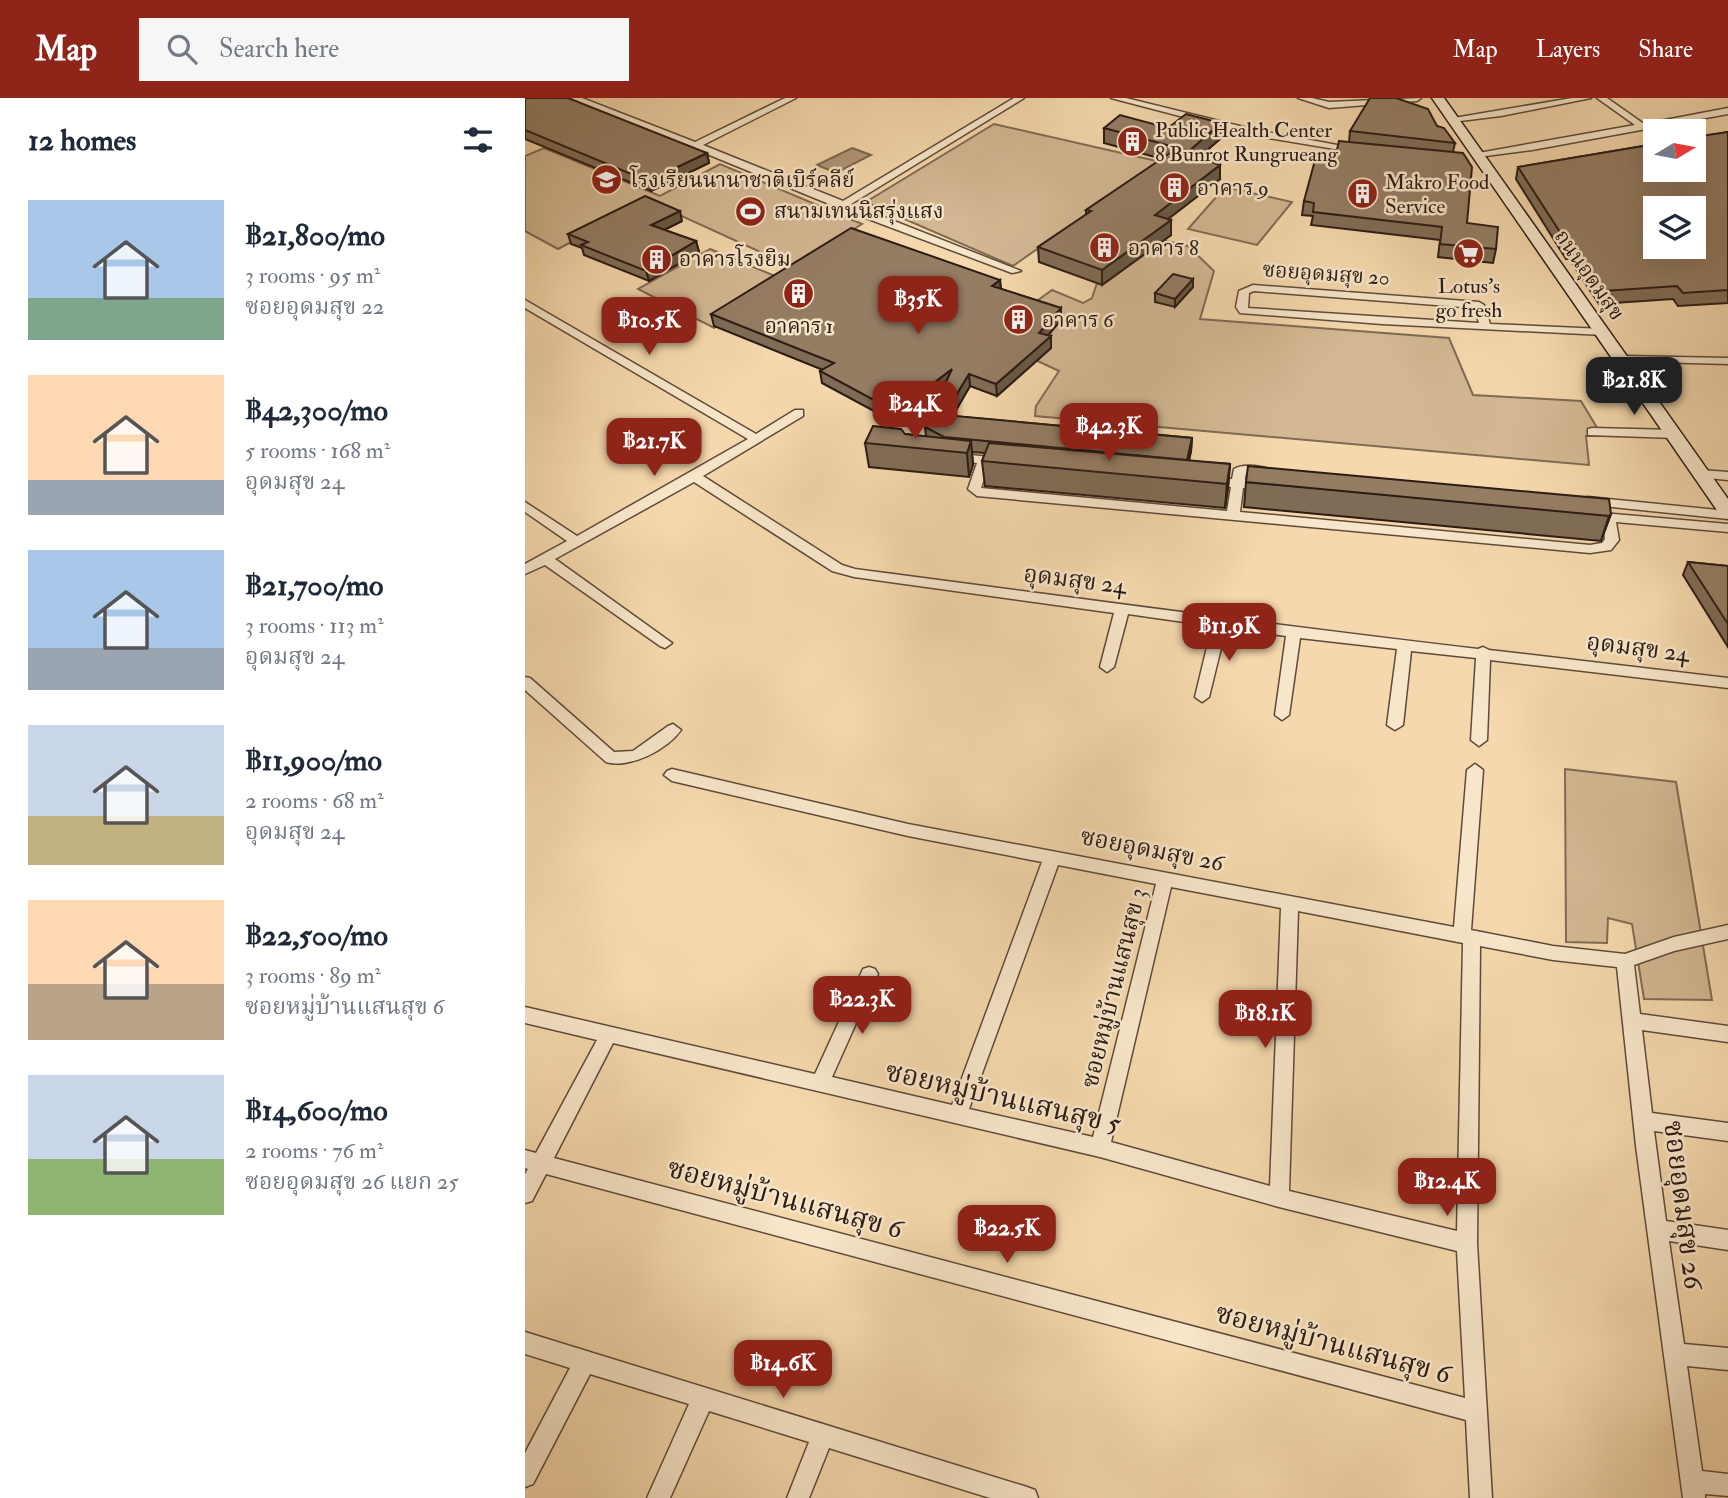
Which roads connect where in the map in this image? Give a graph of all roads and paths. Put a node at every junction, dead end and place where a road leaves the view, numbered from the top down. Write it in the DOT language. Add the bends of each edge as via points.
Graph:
graph roads {
  1 [pos="574,98"];
  2 [pos="792,98"];
  3 [pos="1020,98"];
  4 [pos="1115,98"];
  5 [pos="1302,98"];
  6 [pos="1417,98"];
  7 [pos="1438,98"];
  8 [pos="1587,98"];
  9 [pos="1601,98"];
  10 [pos="1728,111"];
  11 [pos="1452,118"];
  12 [pos="1686,119"];
  13 [pos="1643,127"];
  14 [pos="697,145"];
  15 [pos="1367,152"];
  16 [pos="1478,159"];
  17 [pos="842,206"];
  18 [pos="1016,271"];
  19 [pos="525,303"];
  20 [pos="1486,327"];
  21 [pos="1603,332"];
  22 [pos="1622,359"];
  23 [pos="1728,361"];
  24 [pos="799,413"];
  25 [pos="1592,432"];
  26 [pos="1675,434"];
  27 [pos="756,439"];
  28 [pos="937,455"];
  29 [pos="984,460"];
  30 [pos="1023,463"];
  31 [pos="1281,473"];
  32 [pos="1701,474"];
  33 [pos="694,476"];
  34 [pos="1728,476"];
  35 [pos="1197,480"];
  36 [pos="1238,484"];
  37 [pos="1280,488"];
  38 [pos="1579,501"];
  39 [pos="1619,504"];
  40 [pos="525,506"];
  41 [pos="1728,513"];
  42 [pos="1582,515"];
  43 [pos="1233,516"];
  44 [pos="1615,518"];
  45 [pos="1728,528"];
  46 [pos="576,541"];
  47 [pos="545,558"];
  48 [pos="525,570"];
  49 [pos="1122,608"];
  50 [pos="1220,622"];
  51 [pos="1294,632"];
  52 [pos="665,643"];
  53 [pos="1405,643"];
  54 [pos="1483,652"];
  55 [pos="1107,667"];
  56 [pos="525,682"];
  57 [pos="1728,683"];
  58 [pos="1202,697"];
  59 [pos="1282,715"];
  60 [pos="1395,725"];
  61 [pos="673,730"];
  62 [pos="1479,740"];
  63 [pos="1475,770"];
  64 [pos="672,775"];
  65 [pos="1052,858"];
  66 [pos="1165,879"];
  67 [pos="1290,904"];
  68 [pos="1728,932"];
  69 [pos="1467,937"];
  70 [pos="1625,961"];
  71 [pos="869,974"];
  72 [pos="525,1015"];
  73 [pos="1632,1021"];
  74 [pos="1728,1034"];
  75 [pos="608,1036"];
  76 [pos="820,1083"];
  77 [pos="957,1116"];
  78 [pos="1643,1121"];
  79 [pos="1728,1132"];
  80 [pos="1100,1148"];
  81 [pos="532,1161"];
  82 [pos="525,1194"];
  83 [pos="1279,1198"];
  84 [pos="1658,1230"];
  85 [pos="1728,1240"];
  86 [pos="1467,1243"];
  87 [pos="525,1343"];
  88 [pos="1674,1354"];
  89 [pos="1728,1359"];
  90 [pos="585,1362"];
  91 [pos="703,1398"];
  92 [pos="1478,1412"];
  93 [pos="823,1434"];
  94 [pos="525,1476"];
  95 [pos="1728,1485"];
  96 [pos="1693,1490"];
  97 [pos="658,1498"];
  98 [pos="797,1498"];
  99 [pos="1027,1498"];
  100 [pos="1481,1498"];
  1 -- 14 [label="street"];
  2 -- 14 [label="street"];
  3 -- 17 [label="street"];
  4 -- 15 [label="street" via="1256,133"];
  5 -- 6 [label="street" via="1329,105"];
  7 -- 11 [label="main road, ถนนอุดมสุข"];
  8 -- 11 [label="street"];
  9 -- 13 [label="street"];
  10 -- 12 [label="street"];
  11 -- 16 [label="main road, ถนนอุดมสุข"];
  13 -- 16 [label="street"];
  14 -- 17 [label="street"];
  16 -- 21 [label="main road, ถนนอุดมสุข"];
  17 -- 18 [label="street"];
  19 -- 27 [label="street"];
  20 -- 20 [label="street, ซอยอุดมสุข 20" via="1479,304 1253,288 1244,291 1241,307 1249,312"];
  20 -- 21 [label="street, ซอยอุดมสุข 20"];
  21 -- 22 [label="main road, ถนนอุดมสุข"];
  22 -- 23 [label="street"];
  22 -- 26 [label="main road, ถนนอุดมสุข"];
  24 -- 27 [label="street"];
  25 -- 26 [label="street"];
  26 -- 32 [label="main road, ถนนอุดมสุข"];
  27 -- 33 [label="street"];
  28 -- 29 [label="street"];
  29 -- 30 [label="street"];
  29 -- 43 [label="street" via="974,489 977,492"];
  31 -- 36 [label="street" via="1240,469"];
  32 -- 34 [label="street"];
  32 -- 41 [label="main road, ถนนอุดมสุข"];
  33 -- 46 [label="street"];
  33 -- 49 [label="street, อุดมสุข 24" via="837,568"];
  35 -- 36 [label="street"];
  36 -- 37 [label="street"];
  36 -- 43 [label="street"];
  38 -- 39 [label="street"];
  39 -- 41 [label="street"];
  39 -- 44 [label="street"];
  40 -- 46 [label="street"];
  42 -- 44 [label="street"];
  43 -- 44 [label="street" via="1590,549 1606,547 1612,540"];
  44 -- 45 [label="street"];
  46 -- 47 [label="street"];
  47 -- 48 [label="street"];
  47 -- 52 [label="street"];
  49 -- 50 [label="street, อุดมสุข 24"];
  49 -- 55 [label="street"];
  50 -- 51 [label="street, อุดมสุข 24"];
  50 -- 58 [label="street"];
  51 -- 53 [label="street, อุดมสุข 24"];
  51 -- 59 [label="street"];
  53 -- 54 [label="street, อุดมสุข 24"];
  53 -- 60 [label="street"];
  54 -- 57 [label="street, อุดมสุข 24"];
  54 -- 62 [label="street"];
  56 -- 61 [label="street" via="611,758 636,756"];
  63 -- 69 [label="street"];
  64 -- 65 [label="street, ซอยอุดมสุข 26"];
  65 -- 66 [label="street, ซอยอุดมสุข 26"];
  65 -- 77 [label="street"];
  66 -- 67 [label="street, ซอยอุดมสุข 26"];
  66 -- 80 [label="street, ซอยหมู่บ้านแสนสุข 3"];
  67 -- 69 [label="street, ซอยอุดมสุข 26"];
  67 -- 83 [label="street"];
  68 -- 70 [label="street, ซอยอุดมสุข 26"];
  69 -- 70 [label="street, ซอยอุดมสุข 26"];
  69 -- 86 [label="street"];
  70 -- 73 [label="street, ซอยอุดมสุข 26"];
  71 -- 76 [label="street"];
  72 -- 75 [label="street, ซอยหมู่บ้านแสนสุข 5"];
  73 -- 74 [label="street"];
  73 -- 78 [label="street, ซอยอุดมสุข 26"];
  75 -- 76 [label="street, ซอยหมู่บ้านแสนสุข 5"];
  75 -- 81 [label="street"];
  76 -- 77 [label="street, ซอยหมู่บ้านแสนสุข 5"];
  77 -- 80 [label="street, ซอยหมู่บ้านแสนสุข 5"];
  78 -- 79 [label="street"];
  78 -- 84 [label="street, ซอยอุดมสุข 26"];
  80 -- 83 [label="street, ซอยหมู่บ้านแสนสุข 5"];
  81 -- 82 [label="street"];
  81 -- 92 [label="street, ซอยหมู่บ้านแสนสุข 6"];
  83 -- 86 [label="street, ซอยหมู่บ้านแสนสุข 5"];
  84 -- 85 [label="street"];
  84 -- 88 [label="street, ซอยอุดมสุข 26"];
  86 -- 92 [label="street"];
  87 -- 90 [label="street"];
  88 -- 89 [label="street"];
  88 -- 96 [label="street, ซอยอุดมสุข 26"];
  90 -- 91 [label="street"];
  90 -- 94 [label="street"];
  91 -- 93 [label="street"];
  91 -- 97 [label="street"];
  92 -- 100 [label="street"];
  93 -- 98 [label="street"];
  93 -- 99 [label="street"];
  95 -- 96 [label="street"];
}
